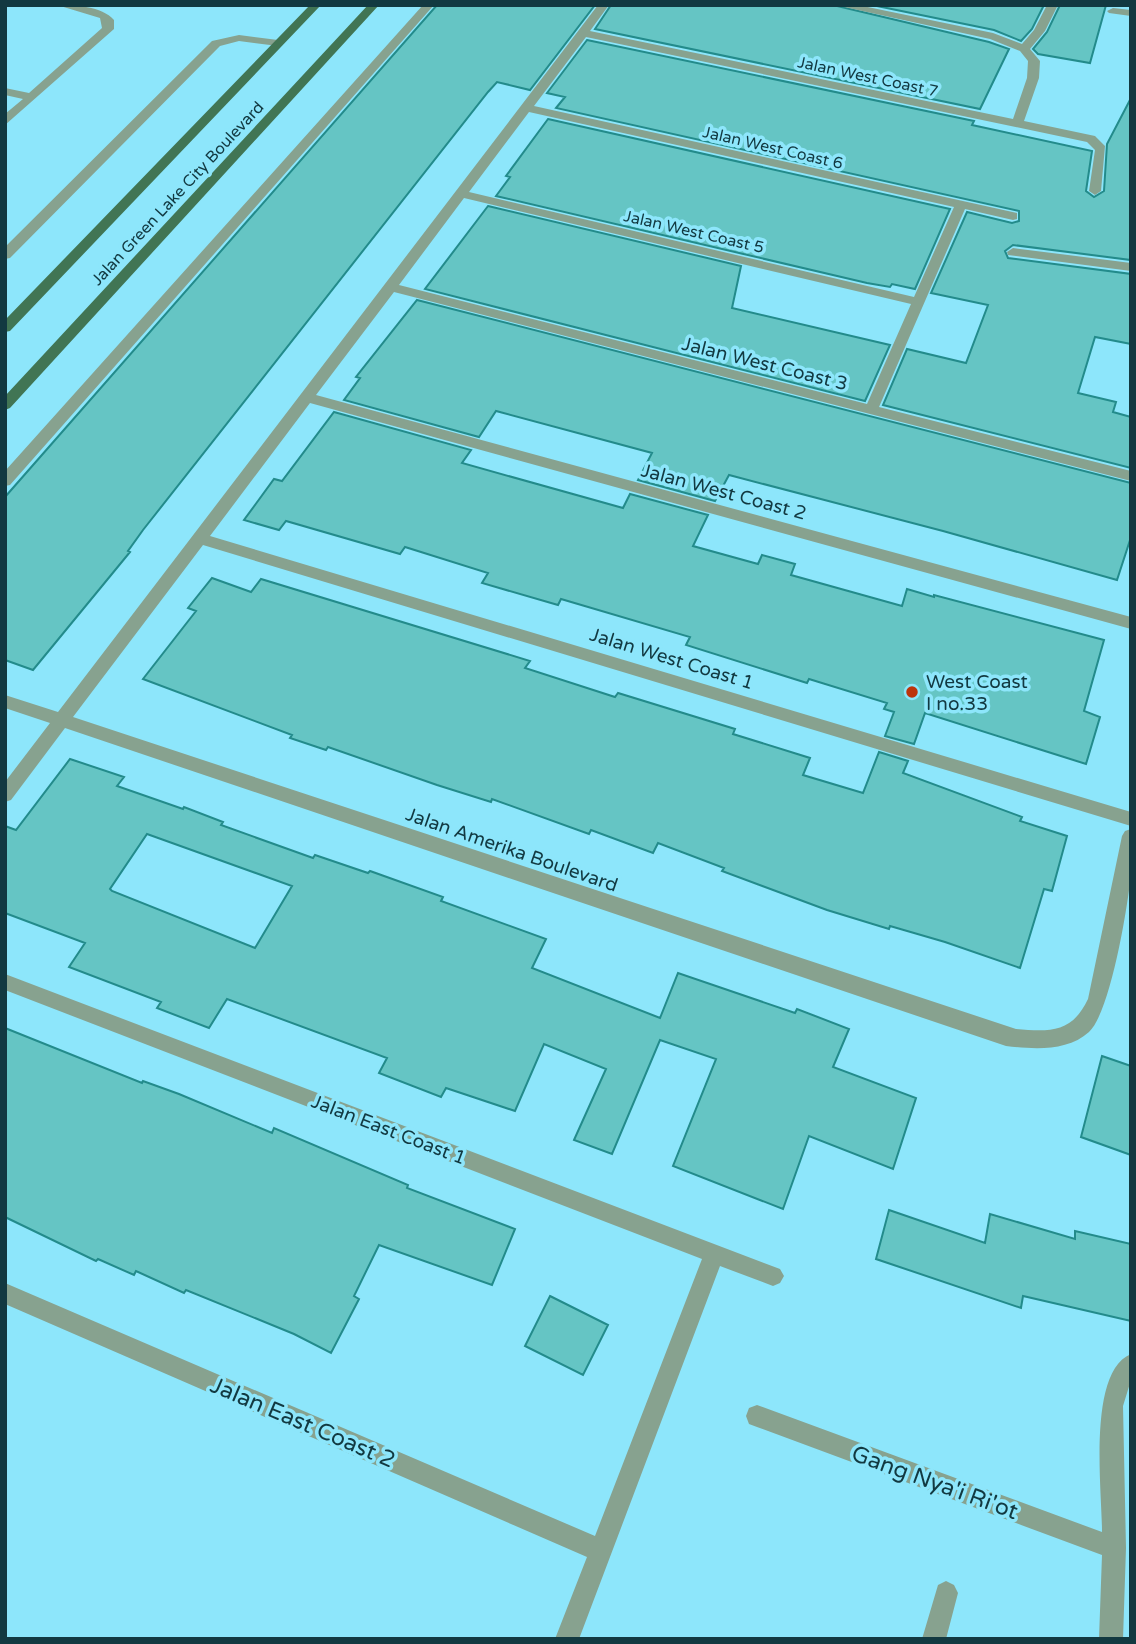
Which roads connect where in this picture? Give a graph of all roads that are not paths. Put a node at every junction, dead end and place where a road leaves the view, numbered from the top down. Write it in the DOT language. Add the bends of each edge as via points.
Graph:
graph roads {
  1 [pos="62,5"];
  2 [pos="316,5"];
  3 [pos="374,5"];
  4 [pos="429,5"];
  5 [pos="604,5"];
  6 [pos="840,5"];
  7 [pos="1053,5"];
  8 [pos="1113,10"];
  9 [pos="1131,13"];
  10 [pos="583,33"];
  11 [pos="278,43"];
  12 [pos="1024,49"];
  13 [pos="5,91"];
  14 [pos="31,97"];
  15 [pos="526,108"];
  16 [pos="5,121"];
  17 [pos="1018,122"];
  18 [pos="1095,191"];
  19 [pos="461,194"];
  20 [pos="961,205"];
  21 [pos="1013,216"];
  22 [pos="1013,252"];
  23 [pos="5,255"];
  24 [pos="1131,267"];
  25 [pos="390,287"];
  26 [pos="918,302"];
  27 [pos="5,328"];
  28 [pos="307,397"];
  29 [pos="5,405"];
  30 [pos="871,410"];
  31 [pos="1131,476"];
  32 [pos="5,481"];
  33 [pos="200,538"];
  34 [pos="1131,623"];
  35 [pos="5,701"];
  36 [pos="62,720"];
  37 [pos="5,795"];
  38 [pos="1131,818"];
  39 [pos="1131,836"];
  40 [pos="5,982"];
  41 [pos="714,1254"];
  42 [pos="773,1276"];
  43 [pos="5,1293"];
  44 [pos="1131,1366"];
  45 [pos="757,1416"];
  46 [pos="1114,1548"];
  47 [pos="601,1551"];
  48 [pos="946,1593"];
  49 [pos="567,1639"];
  50 [pos="934,1639"];
  51 [pos="1111,1639"];
  1 -- 14 [label="street" via="98,13 108,20 108,29"];
  2 -- 11 [label="main road, Jalan Green Lake City Boulevard"];
  3 -- 29 [label="main road, Jalan Green Lake City Boulevard"];
  4 -- 32 [label="street"];
  5 -- 10 [label="street"];
  6 -- 12 [label="street" via="993,36"];
  7 -- 12 [label="street"];
  8 -- 9 [label="street"];
  10 -- 15 [label="street"];
  10 -- 17 [label="street, Jalan West Coast 7"];
  11 -- 23 [label="street" via="239,38 216,43"];
  11 -- 27 [label="main road, Jalan Green Lake City Boulevard"];
  12 -- 17 [label="street" via="1034,61 1033,78"];
  13 -- 14 [label="street"];
  14 -- 16 [label="street"];
  15 -- 19 [label="street"];
  15 -- 20 [label="street, Jalan West Coast 6"];
  17 -- 18 [label="street, Jalan West Coast 7" via="1083,136 1098,144"];
  19 -- 25 [label="street"];
  19 -- 26 [label="street, Jalan West Coast 5"];
  20 -- 21 [label="street, Jalan West Coast 6"];
  20 -- 26 [label="street"];
  22 -- 24 [label="street"];
  25 -- 28 [label="street"];
  25 -- 30 [label="street, Jalan West Coast 3"];
  26 -- 30 [label="street"];
  28 -- 33 [label="street"];
  28 -- 34 [label="street, Jalan West Coast 2"];
  30 -- 31 [label="street, Jalan West Coast 3"];
  33 -- 36 [label="street"];
  33 -- 38 [label="street, Jalan West Coast 1"];
  35 -- 36 [label="street, Jalan Amerika Boulevard"];
  36 -- 37 [label="street"];
  36 -- 39 [label="street, Jalan Amerika Boulevard" via="1006,1037 1038,1041 1067,1034 1087,1021 1097,999"];
  40 -- 41 [label="street, Jalan East Coast 1"];
  41 -- 42 [label="street, Jalan East Coast 1"];
  41 -- 47 [label="street"];
  43 -- 47 [label="street, Jalan East Coast 2"];
  44 -- 46 [label="street" via="1122,1372 1112,1406"];
  45 -- 46 [label="street, Gang Nya'i Ri'ot"];
  46 -- 51 [label="street"];
  47 -- 49 [label="street"];
  48 -- 50 [label="street"];
}
